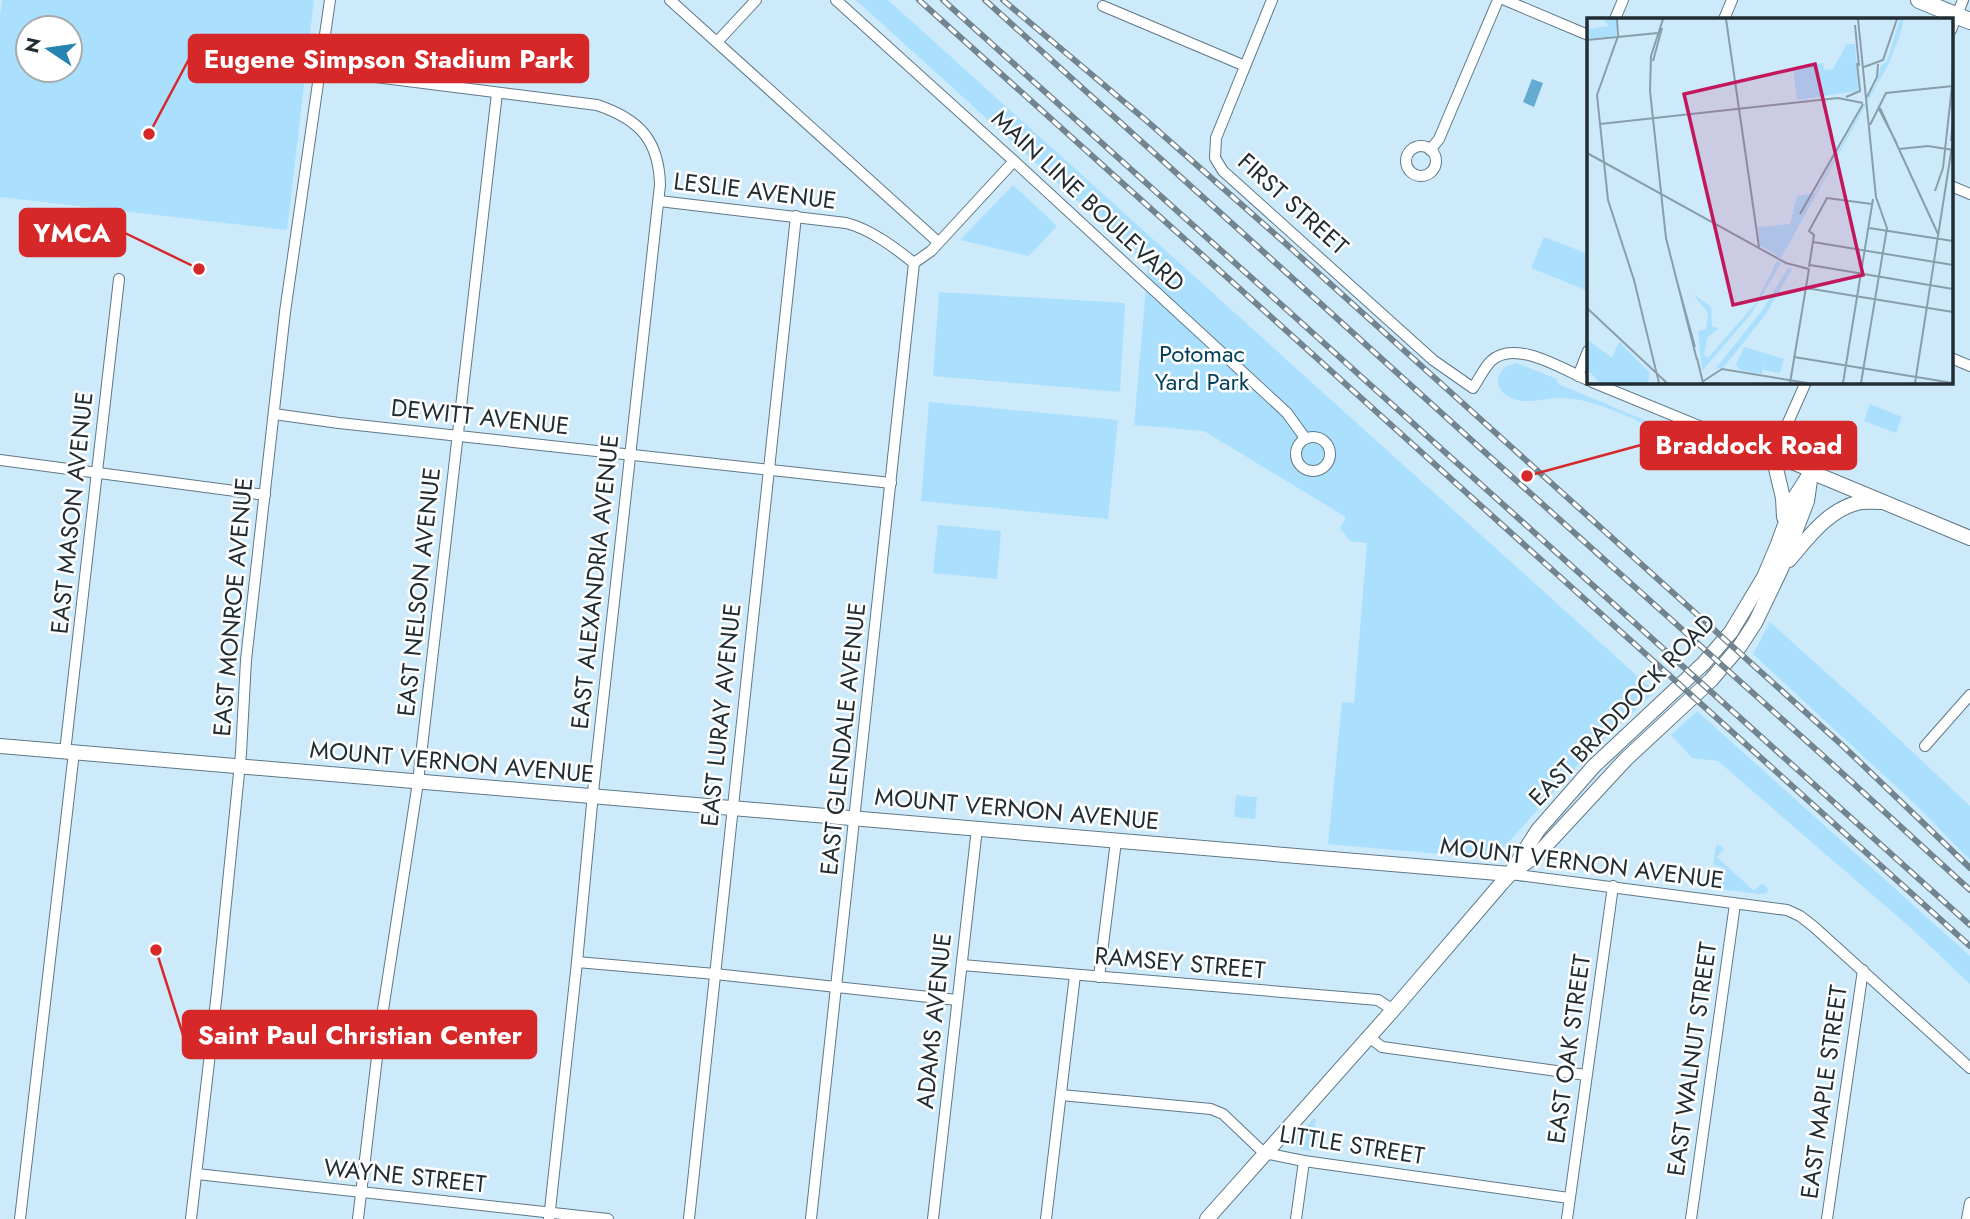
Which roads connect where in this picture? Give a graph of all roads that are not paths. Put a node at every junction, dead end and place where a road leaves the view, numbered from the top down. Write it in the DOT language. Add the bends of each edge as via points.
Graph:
graph roads {
  1 [pos="330,0"];
  2 [pos="670,0"];
  3 [pos="756,0"];
  4 [pos="836,0"];
  5 [pos="1272,0"];
  6 [pos="1498,0"];
  7 [pos="1506,0"];
  8 [pos="1623,0"];
  9 [pos="1732,0"];
  10 [pos="1919,0"];
  11 [pos="1102,6"];
  12 [pos="1960,16"];
  13 [pos="1615,18"];
  14 [pos="1724,18"];
  15 [pos="1587,34"];
  16 [pos="717,42"];
  17 [pos="1245,66"];
  18 [pos="320,70"];
  19 [pos="497,93"];
  20 [pos="1430,150"];
  21 [pos="1014,161"];
  22 [pos="1952,186"];
  23 [pos="1970,194"];
  24 [pos="659,201"];
  25 [pos="796,216"];
  26 [pos="938,242"];
  27 [pos="911,260"];
  28 [pos="119,279"];
  29 [pos="1952,358"];
  30 [pos="1970,366"];
  31 [pos="1586,379"];
  32 [pos="1596,383"];
  33 [pos="1806,383"];
  34 [pos="274,414"];
  35 [pos="457,435"];
  36 [pos="1306,438"];
  37 [pos="629,454"];
  38 [pos="1773,456"];
  39 [pos="0,460"];
  40 [pos="768,470"];
  41 [pos="1811,472"];
  42 [pos="97,473"];
  43 [pos="891,483"];
  44 [pos="265,495"];
  45 [pos="1885,502"];
  46 [pos="1784,530"];
  47 [pos="1970,538"];
  48 [pos="1781,569"];
  49 [pos="1970,695"];
  50 [pos="0,746"];
  51 [pos="1925,746"];
  52 [pos="69,752"];
  53 [pos="239,766"];
  54 [pos="418,782"];
  55 [pos="592,796"];
  56 [pos="732,808"];
  57 [pos="856,818"];
  58 [pos="977,828"];
  59 [pos="1116,841"];
  60 [pos="1510,873"];
  61 [pos="1613,886"];
  62 [pos="1735,904"];
  63 [pos="577,962"];
  64 [pos="962,965"];
  65 [pos="1863,970"];
  66 [pos="715,974"];
  67 [pos="1075,975"];
  68 [pos="1099,977"];
  69 [pos="837,987"];
  70 [pos="957,1000"];
  71 [pos="1393,1010"];
  72 [pos="1369,1037"];
  73 [pos="1970,1068"];
  74 [pos="1586,1075"];
  75 [pos="1061,1095"];
  76 [pos="1264,1153"];
  77 [pos="1304,1161"];
  78 [pos="197,1174"];
  79 [pos="361,1192"];
  80 [pos="1569,1198"];
  81 [pos="1970,1203"];
  82 [pos="549,1216"];
  83 [pos="20,1219"];
  84 [pos="191,1219"];
  85 [pos="358,1219"];
  86 [pos="608,1219"];
  87 [pos="689,1219"];
  88 [pos="811,1219"];
  89 [pos="933,1219"];
  90 [pos="1046,1219"];
  91 [pos="1207,1219"];
  92 [pos="1296,1219"];
  93 [pos="1568,1219"];
  94 [pos="1691,1219"];
  95 [pos="1827,1219"];
  96 [pos="1968,1219"];
  1 -- 18 [label="street, EAST MONROE AVENUE"];
  2 -- 16 [label="street"];
  3 -- 16 [label="street"];
  4 -- 21 [label="street, MAIN LINE BOULEVARD"];
  5 -- 17 [label="street, FIRST STREET"];
  6 -- 20 [label="street"];
  7 -- 15 [label="street"];
  8 -- 13 [label="street"];
  9 -- 14 [label="street"];
  10 -- 12 [label="highway"];
  11 -- 17 [label="street"];
  16 -- 26 [label="street"];
  17 -- 31 [label="street, FIRST STREET" via="1216,138 1219,166 1433,360 1473,388 1492,360 1511,352 1536,357"];
  18 -- 19 [label="street, LESLIE AVENUE"];
  18 -- 34 [label="street, EAST MONROE AVENUE"];
  19 -- 24 [label="street, LESLIE AVENUE" via="597,105 628,119 656,151"];
  19 -- 35 [label="street, EAST NELSON AVENUE"];
  21 -- 26 [label="street"];
  21 -- 36 [label="street, MAIN LINE BOULEVARD" via="1287,413"];
  22 -- 23 [label="street"];
  24 -- 25 [label="street, LESLIE AVENUE"];
  24 -- 37 [label="street, EAST ALEXANDRIA AVENUE"];
  25 -- 27 [label="street, LESLIE AVENUE" via="854,225"];
  25 -- 40 [label="street, EAST LURAY AVENUE"];
  26 -- 27 [label="street" via="931,251"];
  27 -- 43 [label="street, EAST GLENDALE AVENUE"];
  28 -- 42 [label="street, EAST MASON AVENUE"];
  29 -- 30 [label="street"];
  32 -- 38 [label="street"];
  33 -- 38 [label="street"];
  34 -- 35 [label="street, DEWITT AVENUE"];
  34 -- 44 [label="street, EAST MONROE AVENUE"];
  35 -- 37 [label="street, DEWITT AVENUE"];
  35 -- 54 [label="street, EAST NELSON AVENUE"];
  37 -- 40 [label="street, DEWITT AVENUE"];
  37 -- 55 [label="street, EAST ALEXANDRIA AVENUE"];
  38 -- 41 [label="street"];
  38 -- 46 [label="main road" via="1783,498"];
  39 -- 42 [label="street"];
  40 -- 43 [label="street, DEWITT AVENUE"];
  40 -- 56 [label="street, EAST LURAY AVENUE"];
  41 -- 45 [label="main road"];
  41 -- 46 [label="main road, EAST BRADDOCK ROAD" via="1795,497"];
  41 -- 48 [label="main road, EAST BRADDOCK ROAD" via="1807,501"];
  42 -- 44 [label="street"];
  42 -- 52 [label="street, EAST MASON AVENUE"];
  43 -- 57 [label="street, EAST GLENDALE AVENUE"];
  44 -- 53 [label="street, EAST MONROE AVENUE"];
  45 -- 47 [label="main road"];
  45 -- 48 [label="main road" via="1858,503 1838,512"];
  46 -- 60 [label="main road, EAST BRADDOCK ROAD" via="1764,577 1731,632 1594,766 1538,830"];
  48 -- 60 [label="main road, EAST BRADDOCK ROAD" via="1755,624 1711,680 1626,759 1538,854"];
  49 -- 51 [label="street"];
  50 -- 52 [label="main road, MOUNT VERNON AVENUE"];
  52 -- 53 [label="main road, MOUNT VERNON AVENUE"];
  52 -- 83 [label="street, EAST MASON AVENUE"];
  53 -- 54 [label="main road, MOUNT VERNON AVENUE"];
  53 -- 78 [label="street, EAST MONROE AVENUE"];
  54 -- 55 [label="main road, MOUNT VERNON AVENUE"];
  54 -- 79 [label="street, EAST NELSON AVENUE"];
  55 -- 56 [label="main road, MOUNT VERNON AVENUE"];
  55 -- 63 [label="street, EAST ALEXANDRIA AVENUE"];
  56 -- 57 [label="main road, MOUNT VERNON AVENUE"];
  56 -- 66 [label="street, EAST LURAY AVENUE"];
  57 -- 58 [label="main road, MOUNT VERNON AVENUE"];
  57 -- 69 [label="street, EAST GLENDALE AVENUE"];
  58 -- 59 [label="main road, MOUNT VERNON AVENUE"];
  58 -- 64 [label="street, ADAMS AVENUE"];
  59 -- 60 [label="main road, MOUNT VERNON AVENUE"];
  59 -- 68 [label="street"];
  60 -- 61 [label="street, MOUNT VERNON AVENUE"];
  60 -- 71 [label="main road, EAST BRADDOCK ROAD"];
  61 -- 62 [label="street, MOUNT VERNON AVENUE"];
  61 -- 74 [label="street, EAST OAK STREET"];
  62 -- 65 [label="street, MOUNT VERNON AVENUE" via="1787,910 1800,916"];
  62 -- 94 [label="street, EAST WALNUT STREET"];
  63 -- 66 [label="street"];
  63 -- 82 [label="street, EAST ALEXANDRIA AVENUE"];
  64 -- 67 [label="street, RAMSEY STREET"];
  64 -- 70 [label="street, ADAMS AVENUE"];
  65 -- 73 [label="street, MOUNT VERNON AVENUE"];
  65 -- 95 [label="street, EAST MAPLE STREET"];
  66 -- 69 [label="street"];
  66 -- 87 [label="street, EAST LURAY AVENUE"];
  67 -- 68 [label="street, RAMSEY STREET"];
  67 -- 75 [label="street"];
  68 -- 71 [label="street, RAMSEY STREET" via="1377,1000"];
  69 -- 70 [label="street"];
  69 -- 88 [label="street, EAST GLENDALE AVENUE"];
  70 -- 89 [label="street, ADAMS AVENUE"];
  71 -- 72 [label="main road, EAST BRADDOCK ROAD"];
  72 -- 74 [label="street" via="1382,1047"];
  72 -- 76 [label="main road, EAST BRADDOCK ROAD"];
  74 -- 80 [label="street, EAST OAK STREET"];
  75 -- 76 [label="street, LITTLE STREET" via="1211,1109 1223,1114"];
  75 -- 90 [label="street"];
  76 -- 77 [label="street, LITTLE STREET"];
  76 -- 91 [label="main road, EAST BRADDOCK ROAD"];
  77 -- 80 [label="street, LITTLE STREET"];
  77 -- 92 [label="street"];
  78 -- 79 [label="street, WAYNE STREET"];
  78 -- 84 [label="street, EAST MONROE AVENUE"];
  79 -- 82 [label="street, WAYNE STREET"];
  79 -- 85 [label="street, EAST NELSON AVENUE"];
  80 -- 93 [label="street, EAST OAK STREET"];
  81 -- 96 [label="street"];
  82 -- 86 [label="street, WAYNE STREET"];
}
